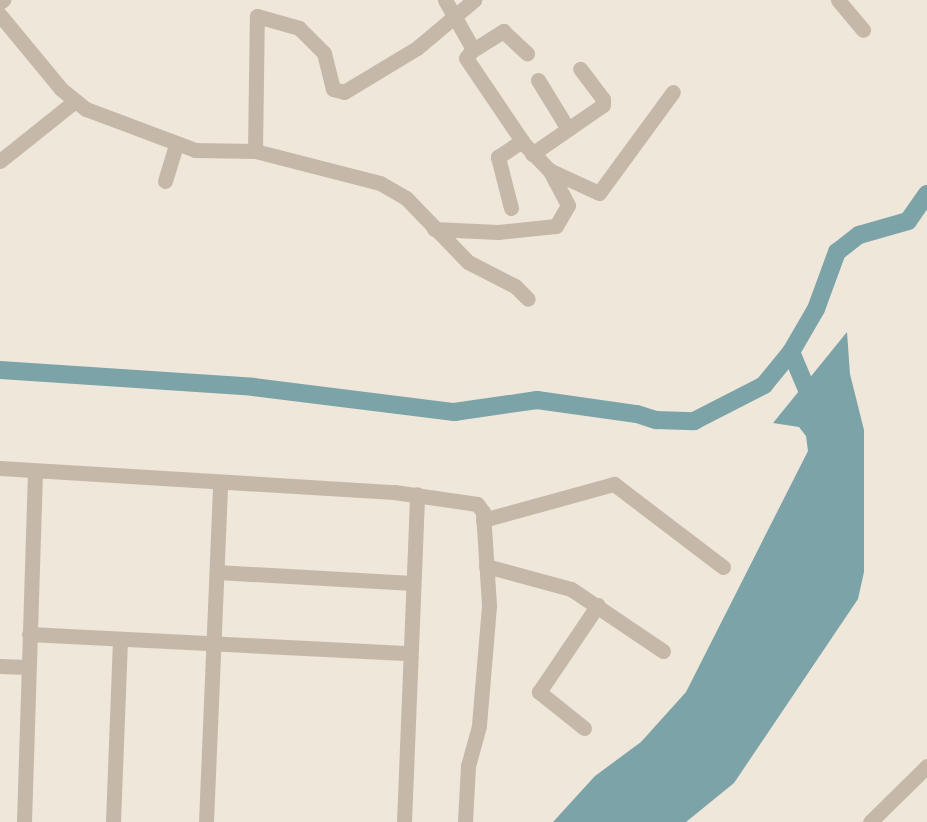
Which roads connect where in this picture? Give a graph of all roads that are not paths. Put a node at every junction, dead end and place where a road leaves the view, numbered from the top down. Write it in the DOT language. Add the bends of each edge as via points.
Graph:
graph roads {
  1 [pos="445,0"];
  2 [pos="474,0"];
  3 [pos="838,0"];
  4 [pos="456,14"];
  5 [pos="0,15"];
  6 [pos="863,30"];
  7 [pos="473,50"];
  8 [pos="527,53"];
  9 [pos="580,69"];
  10 [pos="538,80"];
  11 [pos="673,92"];
  12 [pos="74,102"];
  13 [pos="568,129"];
  14 [pos="522,141"];
  15 [pos="176,145"];
  16 [pos="255,151"];
  17 [pos="532,154"];
  18 [pos="0,161"];
  19 [pos="549,170"];
  20 [pos="165,181"];
  21 [pos="511,208"];
  22 [pos="434,229"];
  23 [pos="528,299"];
  24 [pos="0,468"];
  25 [pos="34,471"];
  26 [pos="220,484"];
  27 [pos="417,495"];
  28 [pos="483,520"];
  29 [pos="486,566"];
  30 [pos="723,567"];
  31 [pos="217,572"];
  32 [pos="413,583"];
  33 [pos="598,605"];
  34 [pos="30,634"];
  35 [pos="120,639"];
  36 [pos="214,643"];
  37 [pos="663,651"];
  38 [pos="410,653"];
  39 [pos="0,666"];
  40 [pos="28,667"];
  41 [pos="584,728"];
  42 [pos="925,771"];
  43 [pos="24,822"];
  44 [pos="113,822"];
  45 [pos="206,822"];
  46 [pos="404,822"];
  47 [pos="465,822"];
  48 [pos="870,822"];
  1 -- 4 [label="street"];
  2 -- 4 [label="street"];
  3 -- 6 [label="street"];
  4 -- 7 [label="street"];
  4 -- 16 [label="street" via="417,48 338,92 330,85 324,53 298,28 257,16"];
  5 -- 12 [label="street"];
  7 -- 8 [label="street" via="502,31"];
  7 -- 14 [label="street" via="466,58"];
  9 -- 13 [label="street" via="604,102"];
  10 -- 13 [label="street"];
  11 -- 19 [label="street" via="601,193"];
  12 -- 15 [label="street"];
  12 -- 18 [label="street"];
  13 -- 17 [label="street"];
  14 -- 17 [label="street"];
  14 -- 21 [label="street" via="498,157"];
  15 -- 16 [label="street" via="195,150"];
  15 -- 20 [label="street"];
  16 -- 22 [label="street" via="380,183 406,198"];
  17 -- 19 [label="street"];
  19 -- 22 [label="street" via="568,205 556,226 498,232"];
  22 -- 23 [label="street" via="468,262 514,286"];
  24 -- 25 [label="street"];
  25 -- 26 [label="street"];
  25 -- 34 [label="street"];
  26 -- 27 [label="street"];
  26 -- 31 [label="street"];
  27 -- 28 [label="street" via="477,504"];
  27 -- 32 [label="street"];
  28 -- 29 [label="street"];
  28 -- 30 [label="street" via="614,484"];
  29 -- 33 [label="street" via="548,580"];
  29 -- 47 [label="street" via="489,606 478,726 468,766"];
  31 -- 32 [label="street"];
  31 -- 36 [label="street"];
  32 -- 38 [label="street"];
  33 -- 37 [label="street"];
  33 -- 41 [label="street" via="539,692"];
  34 -- 35 [label="street"];
  34 -- 40 [label="street"];
  35 -- 36 [label="street"];
  35 -- 44 [label="street"];
  36 -- 38 [label="street"];
  36 -- 45 [label="street"];
  38 -- 46 [label="street"];
  39 -- 40 [label="street"];
  40 -- 43 [label="street"];
  42 -- 48 [label="street"];
}
